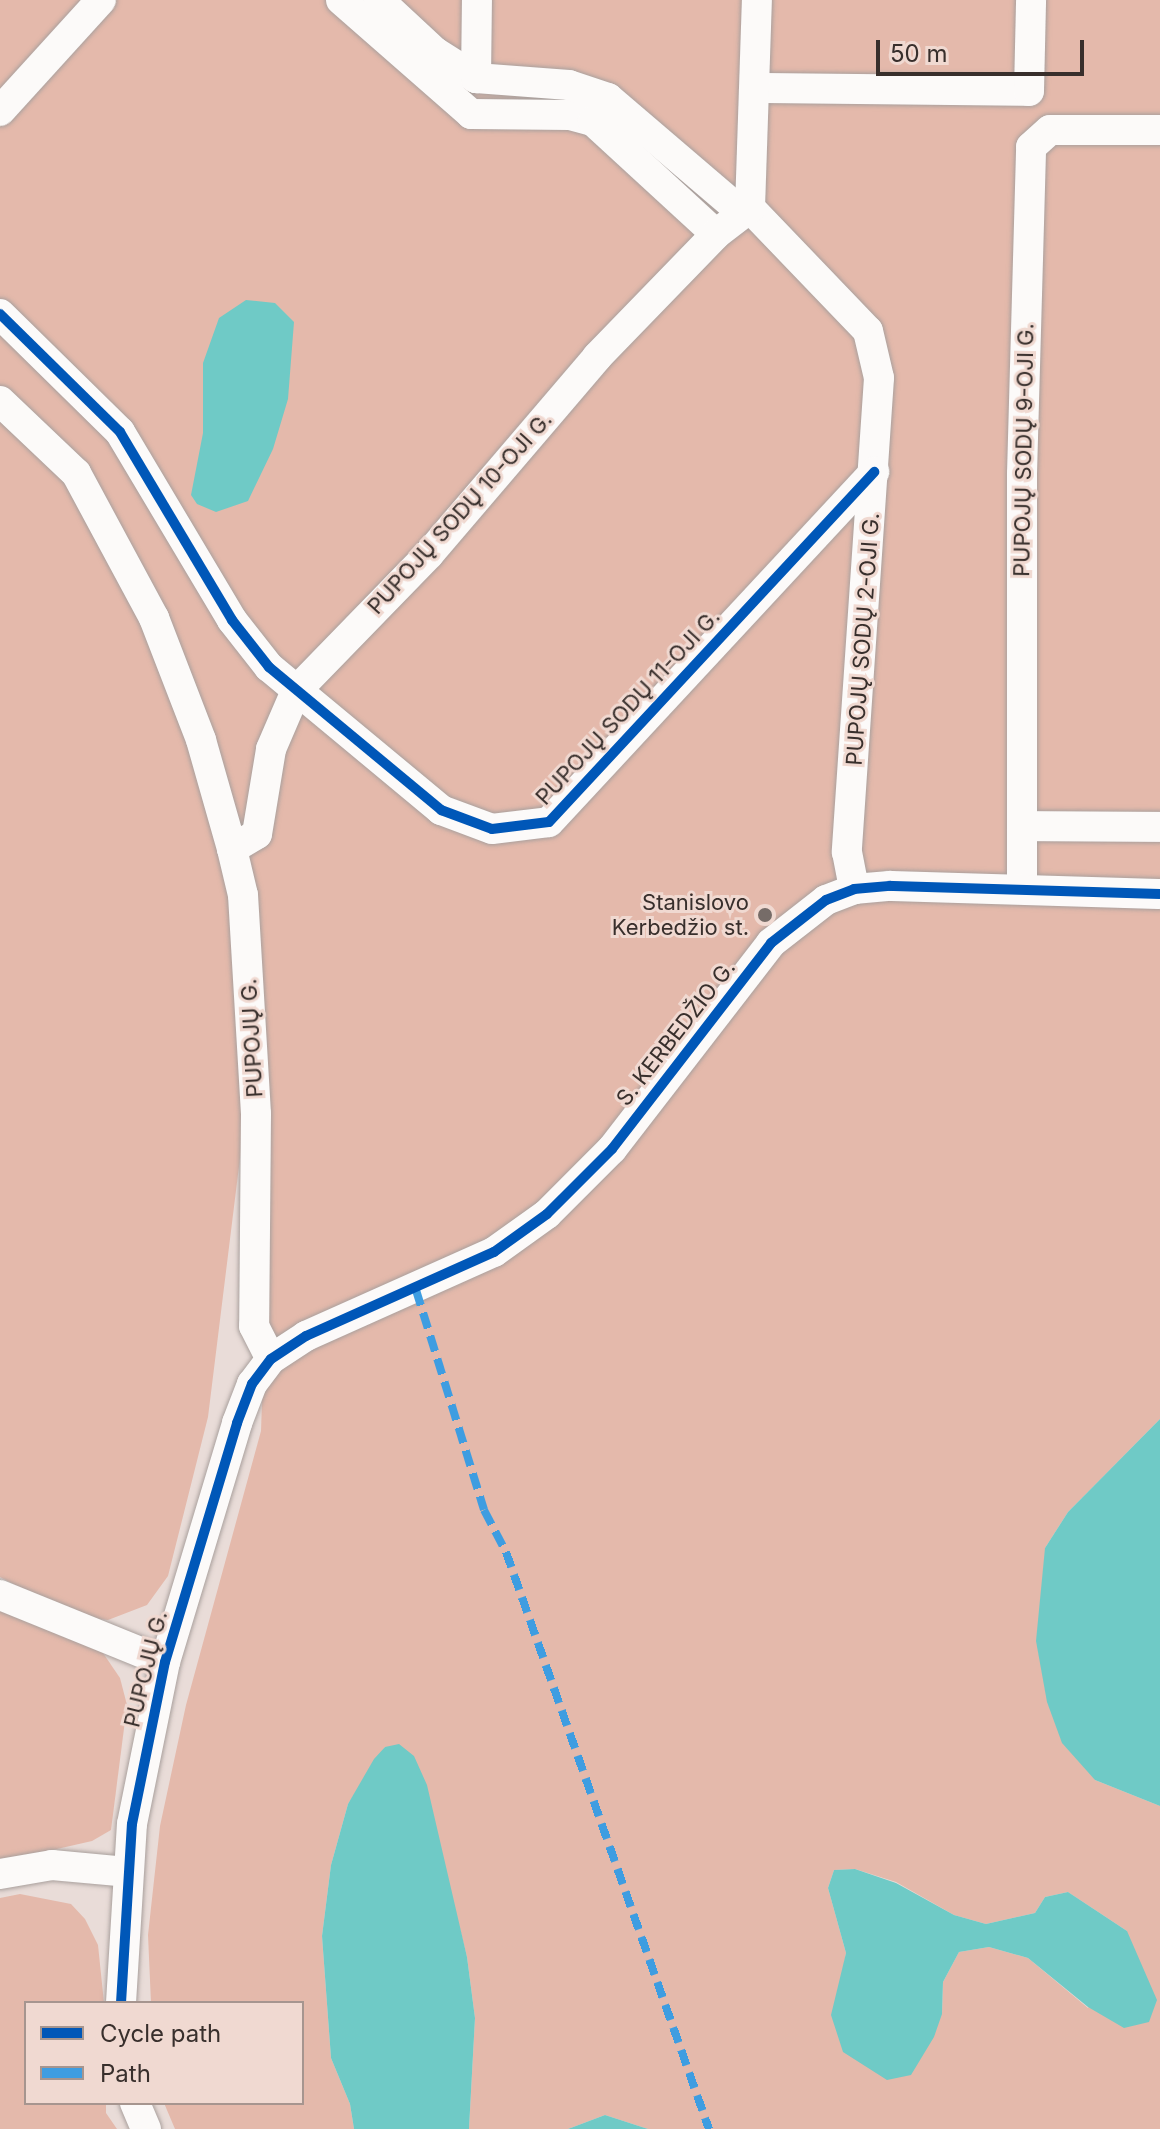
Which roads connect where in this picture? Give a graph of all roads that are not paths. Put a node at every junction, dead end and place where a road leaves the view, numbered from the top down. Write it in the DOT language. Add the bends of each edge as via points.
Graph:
graph roads {
  1 [pos="101,0"];
  2 [pos="341,0"];
  3 [pos="379,0"];
  4 [pos="477,0"];
  5 [pos="757,0"];
  6 [pos="1031,0"];
  7 [pos="476,78"];
  8 [pos="756,88"];
  9 [pos="0,111"];
  10 [pos="1160,130"];
  11 [pos="750,208"];
  12 [pos="716,234"];
  13 [pos="0,314"];
  14 [pos="0,401"];
  15 [pos="874,472"];
  16 [pos="296,691"];
  17 [pos="1022,826"];
  18 [pos="1160,827"];
  19 [pos="232,849"];
  20 [pos="854,889"];
  21 [pos="1022,889"];
  22 [pos="1160,894"];
  23 [pos="271,1359"];
  24 [pos="0,1595"];
  25 [pos="165,1662"];
  26 [pos="127,1872"];
  27 [pos="0,1874"];
  28 [pos="121,2001"];
  29 [pos="136,2105"];
  30 [pos="146,2129"];
  1 -- 9 [label="street"];
  2 -- 12 [label="street" via="471,114 570,115 593,121"];
  3 -- 7 [label="street, PUPOJŲ SODŲ 2-OJI G." via="435,52"];
  4 -- 7 [label="street"];
  5 -- 8 [label="street"];
  6 -- 8 [label="street" via="1029,91"];
  7 -- 11 [label="street, PUPOJŲ SODŲ 2-OJI G." via="593,90 732,204"];
  8 -- 11 [label="street"];
  10 -- 17 [label="street, PUPOJŲ SODŲ 9-OJI G." via="1050,130 1031,147 1022,474"];
  11 -- 12 [label="street, PUPOJŲ SODŲ 10-OJI G."];
  11 -- 15 [label="street, PUPOJŲ SODŲ 2-OJI G." via="868,331 879,378"];
  12 -- 16 [label="street, PUPOJŲ SODŲ 10-OJI G." via="597,357 429,554"];
  13 -- 16 [label="street, PUPOJŲ SODŲ 11-OJI G." via="120,432 232,620"];
  14 -- 19 [label="street, PUPOJŲ G." via="76,473 154,618 201,740"];
  15 -- 16 [label="street, PUPOJŲ SODŲ 11-OJI G." via="549,822 492,829 441,810"];
  15 -- 20 [label="street, PUPOJŲ SODŲ 2-OJI G." via="847,852"];
  16 -- 19 [label="street, PUPOJŲ SODŲ 10-OJI G." via="271,749 257,834"];
  17 -- 18 [label="street"];
  17 -- 21 [label="street, PUPOJŲ SODŲ 9-OJI G."];
  19 -- 23 [label="street, PUPOJŲ G." via="243,895 256,1114 254,1326"];
  20 -- 21 [label="street, S. KERBEDŽIO G."];
  20 -- 23 [label="street, S. KERBEDŽIO G." via="804,913 771,943 612,1149 547,1214 494,1252 306,1336"];
  21 -- 22 [label="street, S. KERBEDŽIO G."];
  23 -- 25 [label="street, PUPOJŲ G." via="252,1384 237,1423"];
  24 -- 25 [label="street"];
  25 -- 26 [label="street, PUPOJŲ G." via="142,1765"];
  26 -- 27 [label="street" via="52,1865"];
  26 -- 28 [label="street, PUPOJŲ G."];
  29 -- 30 [label="street"];
}
